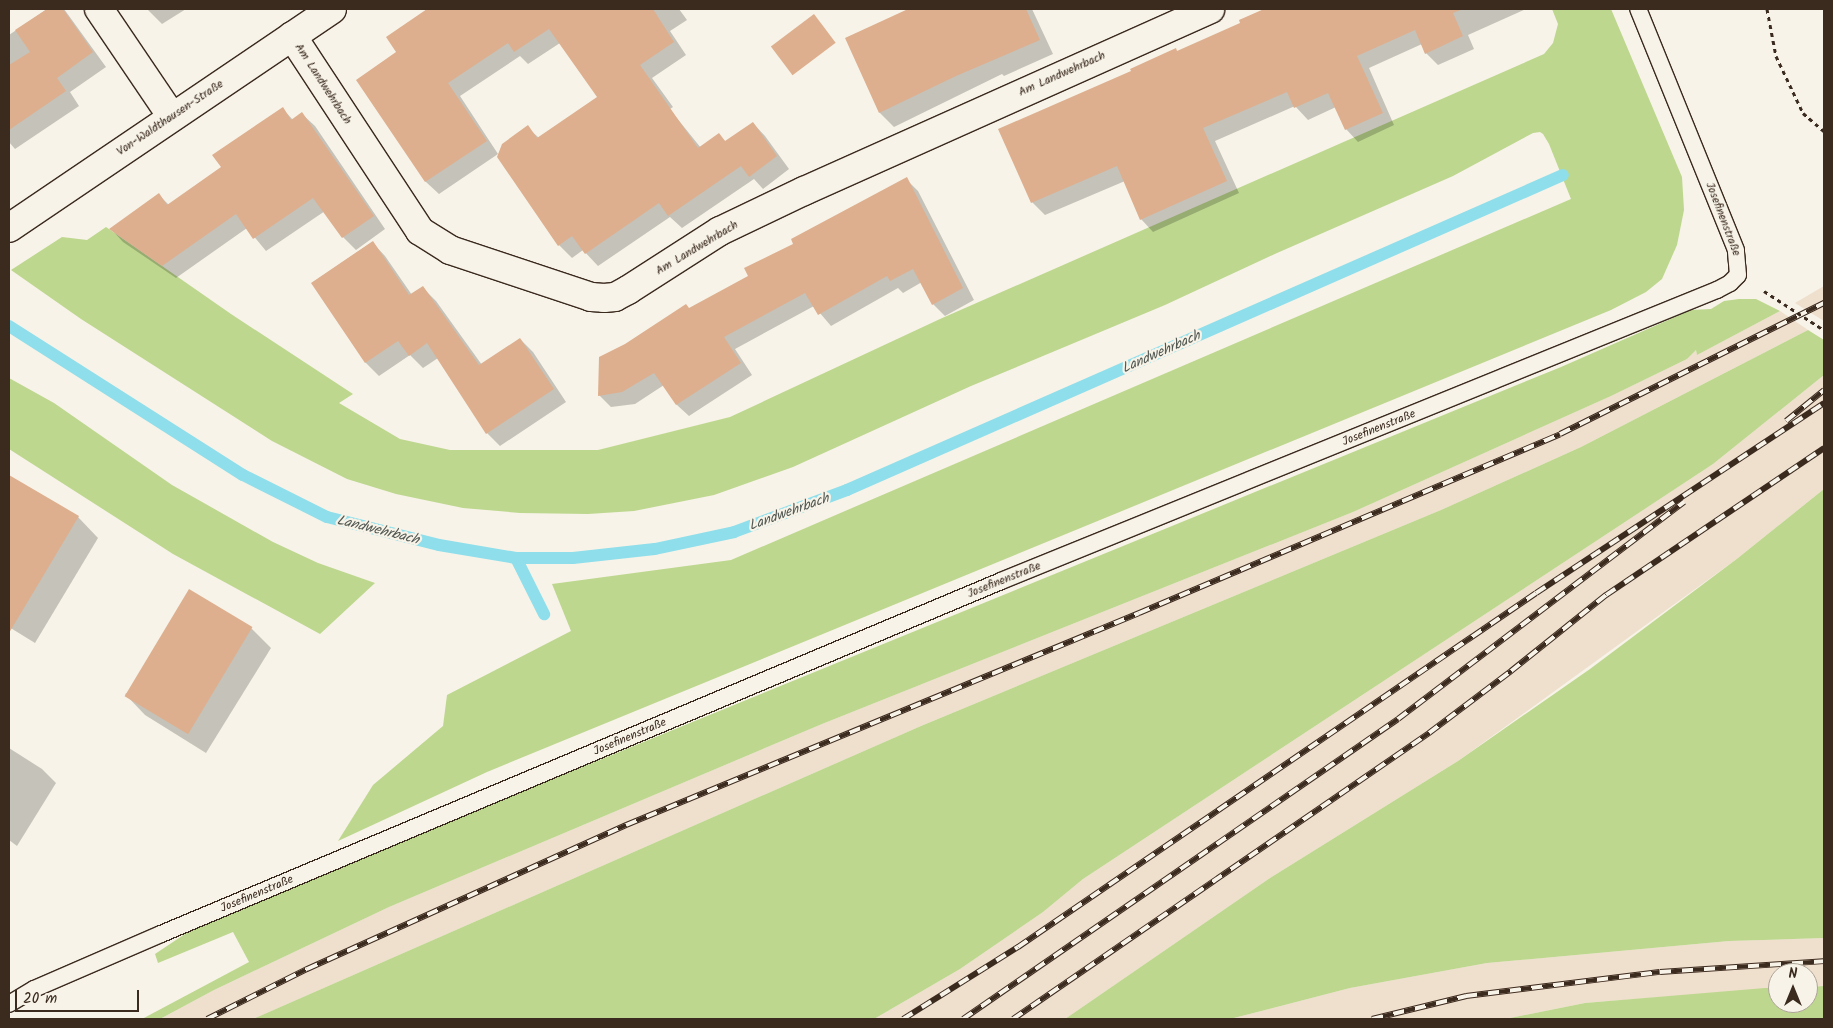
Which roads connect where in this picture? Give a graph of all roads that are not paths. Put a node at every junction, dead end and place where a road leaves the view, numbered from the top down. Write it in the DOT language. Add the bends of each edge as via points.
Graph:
graph roads {
  1 [pos="99,9"];
  2 [pos="332,9"];
  3 [pos="1210,9"];
  4 [pos="1638,9"];
  5 [pos="292,36"];
  6 [pos="172,117"];
  7 [pos="9,228"];
  8 [pos="9,1004"];
  1 -- 6 [label="street"];
  2 -- 5 [label="street, Von-Waldthausen-Straße"];
  3 -- 5 [label="street, Am Landwehrbach" via="720,231 628,290 615,297 604,298 591,297 450,250 420,230"];
  4 -- 8 [label="lane, Josefinenstraße" via="1736,250 1738,275 1730,283 1001,581 161,934 34,989"];
  5 -- 6 [label="street, Von-Waldthausen-Straße"];
  6 -- 7 [label="street, Von-Waldthausen-Straße"];
}
